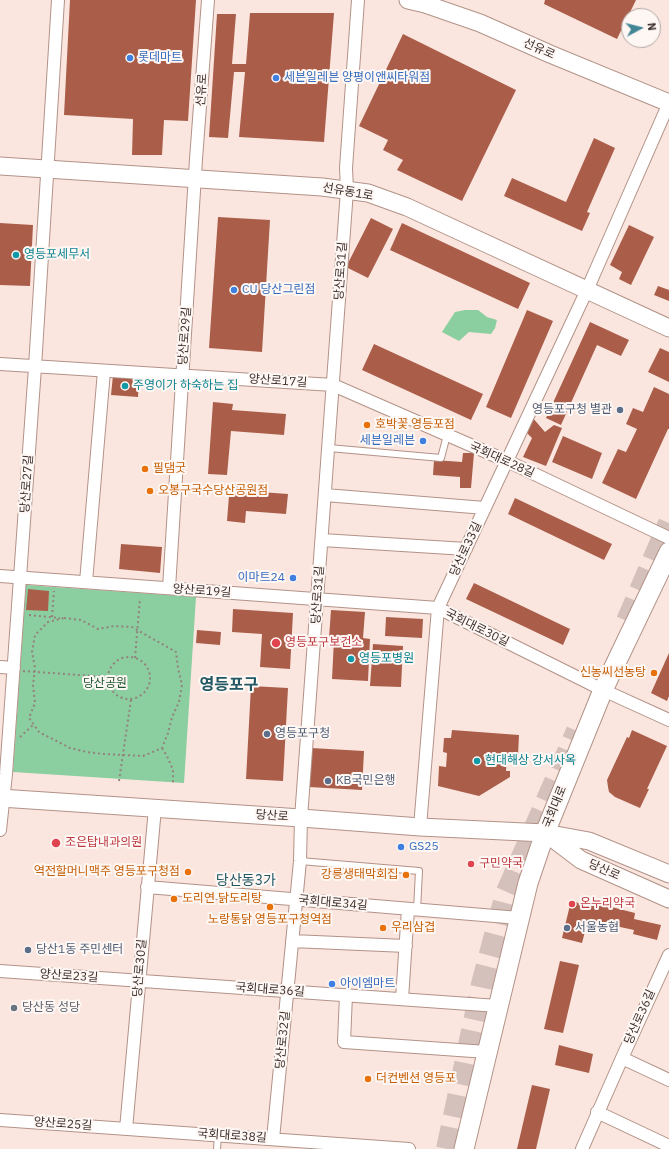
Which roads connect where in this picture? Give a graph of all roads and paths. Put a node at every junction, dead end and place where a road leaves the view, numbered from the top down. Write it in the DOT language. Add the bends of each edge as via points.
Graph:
graph roads {
  1 [pos="58,0"];
  2 [pos="208,0"];
  3 [pos="358,0"];
  4 [pos="408,0"];
  5 [pos="669,103"];
  6 [pos="0,166"];
  7 [pos="48,170"];
  8 [pos="195,179"];
  9 [pos="347,190"];
  10 [pos="587,290"];
  11 [pos="669,328"];
  12 [pos="0,364"];
  13 [pos="36,367"];
  14 [pos="104,371"];
  15 [pos="183,376"];
  16 [pos="333,385"];
  17 [pos="447,435"];
  18 [pos="329,448"];
  19 [pos="507,461"];
  20 [pos="325,495"];
  21 [pos="485,508"];
  22 [pos="669,538"];
  23 [pos="322,540"];
  24 [pos="466,549"];
  25 [pos="669,552"];
  26 [pos="0,576"];
  27 [pos="20,577"];
  28 [pos="55,580"];
  29 [pos="86,582"];
  30 [pos="142,586"];
  31 [pos="169,588"];
  32 [pos="318,599"];
  33 [pos="438,608"];
  34 [pos="18,614"];
  35 [pos="52,617"];
  36 [pos="62,618"];
  37 [pos="137,630"];
  38 [pos="135,658"];
  39 [pos="0,666"];
  40 [pos="14,669"];
  41 [pos="35,672"];
  42 [pos="108,676"];
  43 [pos="603,690"];
  44 [pos="130,700"];
  45 [pos="669,720"];
  46 [pos="162,748"];
  47 [pos="123,755"];
  48 [pos="119,781"];
  49 [pos="174,785"];
  50 [pos="2,798"];
  51 [pos="155,808"];
  52 [pos="301,818"];
  53 [pos="420,827"];
  54 [pos="0,830"];
  55 [pos="545,833"];
  56 [pos="300,861"];
  57 [pos="669,874"];
  58 [pos="147,887"];
  59 [pos="669,899"];
  60 [pos="296,900"];
  61 [pos="413,909"];
  62 [pos="519,918"];
  63 [pos="292,941"];
  64 [pos="406,946"];
  65 [pos="669,955"];
  66 [pos="0,971"];
  67 [pos="139,980"];
  68 [pos="288,991"];
  69 [pos="346,995"];
  70 [pos="402,999"];
  71 [pos="498,1006"];
  72 [pos="487,1052"];
  73 [pos="622,1058"];
  74 [pos="669,1080"];
  75 [pos="598,1112"];
  76 [pos="0,1120"];
  77 [pos="126,1128"];
  78 [pos="218,1135"];
  79 [pos="273,1139"];
  80 [pos="669,1146"];
  81 [pos="217,1149"];
  82 [pos="409,1149"];
  83 [pos="464,1149"];
  84 [pos="582,1149"];
  1 -- 7 [label="street"];
  2 -- 8 [label="street, 선유로"];
  3 -- 9 [label="street" via="346,168"];
  4 -- 5 [label="main road, 선유로" via="480,24"];
  5 -- 10 [label="street, 선유로"];
  6 -- 7 [label="main road, 선유동1로"];
  7 -- 8 [label="main road, 선유동1로"];
  7 -- 13 [label="street, 당산로27길"];
  8 -- 9 [label="main road, 선유동1로"];
  8 -- 15 [label="street, 당산로29길"];
  9 -- 10 [label="main road, 선유동1로" via="368,193 407,207"];
  9 -- 16 [label="street, 당산로31길"];
  10 -- 11 [label="main road, 선유동1로"];
  10 -- 19 [label="street, 당산로33길"];
  12 -- 13 [label="street, 양산로17길"];
  13 -- 14 [label="street, 양산로17길"];
  13 -- 27 [label="street, 당산로27길"];
  14 -- 15 [label="street, 양산로17길"];
  14 -- 29 [label="street"];
  15 -- 16 [label="street, 양산로17길"];
  15 -- 31 [label="street, 당산로29길"];
  16 -- 17 [label="street, 국회대로28길"];
  16 -- 18 [label="street, 당산로31길"];
  17 -- 18 [label="lane" via="441,458"];
  17 -- 19 [label="street, 국회대로28길"];
  18 -- 20 [label="street, 당산로31길"];
  19 -- 21 [label="street, 당산로33길"];
  19 -- 22 [label="street, 국회대로28길"];
  20 -- 21 [label="street"];
  20 -- 23 [label="street, 당산로31길"];
  21 -- 24 [label="street, 당산로33길"];
  23 -- 24 [label="street"];
  23 -- 32 [label="street, 당산로31길"];
  24 -- 33 [label="street, 당산로33길"];
  25 -- 43 [label="main road, 국회대로"];
  26 -- 27 [label="street, 양산로19길"];
  27 -- 28 [label="street, 양산로19길"];
  27 -- 34 [label="street, 당산로27길"];
  28 -- 29 [label="street, 양산로19길"];
  28 -- 35 [label="path"];
  29 -- 30 [label="street, 양산로19길"];
  30 -- 31 [label="street, 양산로19길"];
  30 -- 37 [label="path"];
  31 -- 32 [label="street, 양산로19길"];
  32 -- 33 [label="street, 국회대로30길"];
  32 -- 52 [label="street, 당산로31길"];
  33 -- 43 [label="street, 국회대로30길"];
  33 -- 53 [label="street, 당산로33길"];
  34 -- 35 [label="path"];
  34 -- 40 [label="street, 당산로27길"];
  35 -- 36 [label="path"];
  36 -- 37 [label="path" via="82,620 98,629 132,626"];
  36 -- 41 [label="path" via="48,622 35,635 32,652"];
  37 -- 38 [label="path"];
  37 -- 46 [label="path" via="176,652 182,685 179,702"];
  38 -- 42 [label="path" via="128,657 117,661"];
  38 -- 44 [label="path" via="148,669 150,680 142,696"];
  39 -- 40 [label="street"];
  40 -- 41 [label="path"];
  40 -- 50 [label="street, 당산로27길"];
  41 -- 42 [label="path"];
  41 -- 47 [label="path" via="35,702 29,718 39,732 70,748"];
  42 -- 44 [label="path" via="114,693"];
  43 -- 45 [label="street, 국회대로30길"];
  43 -- 55 [label="main road, 국회대로"];
  44 -- 47 [label="path"];
  46 -- 47 [label="path" via="144,756"];
  46 -- 49 [label="path" via="173,770"];
  47 -- 48 [label="path"];
  50 -- 51 [label="main road, 당산로"];
  50 -- 54 [label="street, 당산로27길"];
  51 -- 52 [label="main road, 당산로"];
  51 -- 58 [label="street, 당산로30길"];
  52 -- 53 [label="main road, 당산로"];
  52 -- 56 [label="street, 당산로32길"];
  53 -- 55 [label="main road, 당산로"];
  55 -- 57 [label="main road, 당산로" via="589,841"];
  55 -- 59 [label="main road, 당산로" via="580,860"];
  55 -- 62 [label="main road, 국회대로"];
  56 -- 60 [label="street, 당산로32길"];
  56 -- 61 [label="lane" via="419,872"];
  58 -- 60 [label="street, 국회대로34길"];
  58 -- 67 [label="street, 당산로30길"];
  60 -- 61 [label="street, 국회대로34길"];
  60 -- 63 [label="street, 당산로32길"];
  61 -- 62 [label="street, 국회대로34길"];
  61 -- 64 [label="street"];
  62 -- 71 [label="main road, 국회대로"];
  63 -- 64 [label="street"];
  63 -- 68 [label="street, 당산로32길"];
  64 -- 70 [label="street"];
  65 -- 73 [label="street, 당산로36길"];
  66 -- 67 [label="street, 양산로23길"];
  67 -- 68 [label="street, 국회대로36길"];
  67 -- 77 [label="street, 당산로30길"];
  68 -- 69 [label="street, 국회대로36길"];
  68 -- 79 [label="street, 당산로32길"];
  69 -- 70 [label="street, 국회대로36길"];
  69 -- 72 [label="street" via="344,1042"];
  70 -- 71 [label="street, 국회대로36길"];
  71 -- 72 [label="main road, 국회대로"];
  72 -- 83 [label="main road, 국회대로"];
  73 -- 74 [label="street, 당산로36길"];
  73 -- 75 [label="street, 당산로36길"];
  75 -- 80 [label="street"];
  75 -- 84 [label="street, 당산로36길"];
  76 -- 77 [label="street, 양산로25길"];
  77 -- 78 [label="street, 국회대로38길"];
  78 -- 79 [label="street, 국회대로38길"];
  78 -- 81 [label="lane"];
  79 -- 82 [label="street, 국회대로38길"];
}
